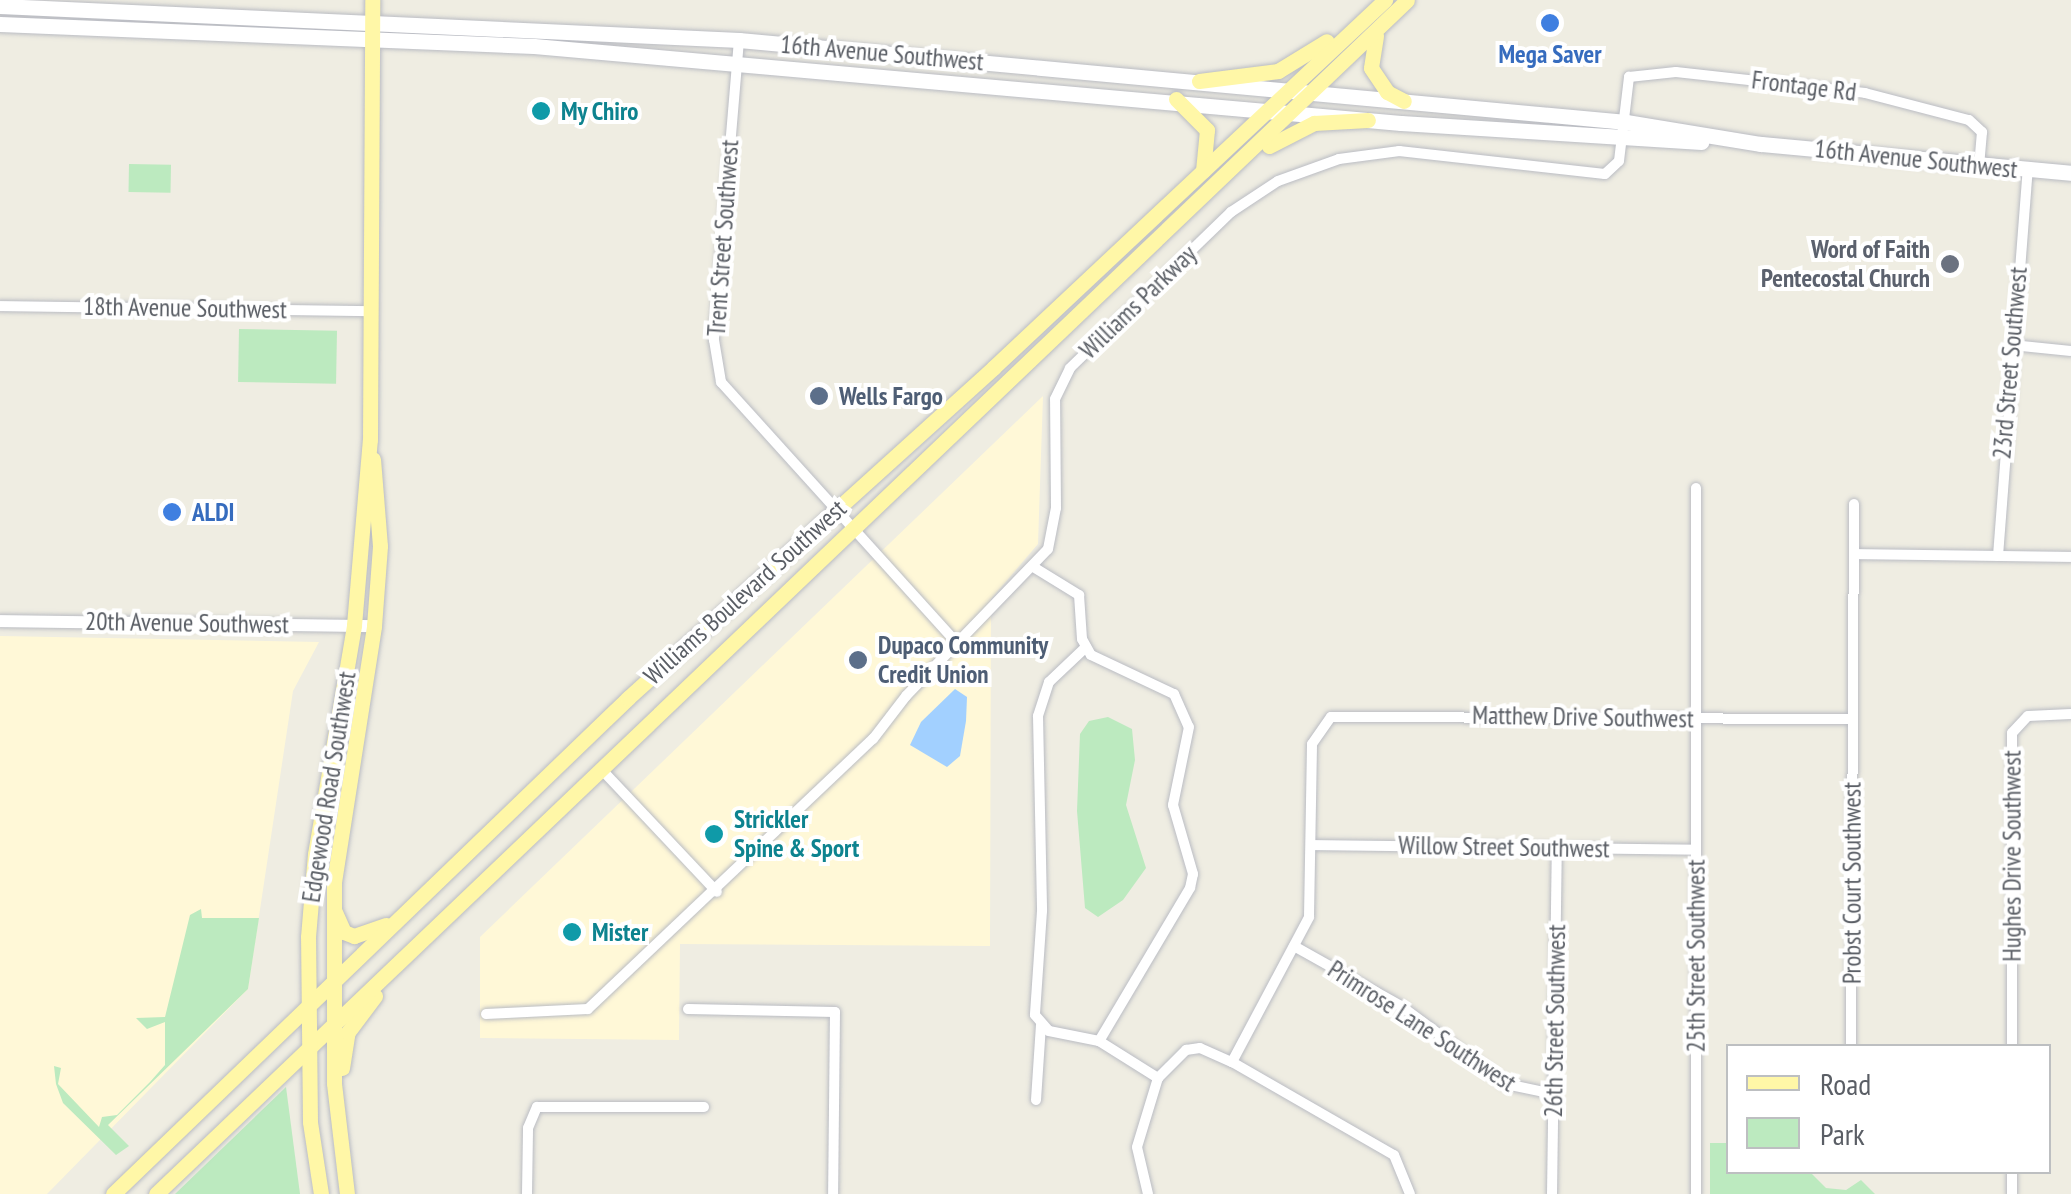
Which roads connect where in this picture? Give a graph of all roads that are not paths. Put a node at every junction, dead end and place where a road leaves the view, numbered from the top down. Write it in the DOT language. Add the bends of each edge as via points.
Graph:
graph roads {
  1 [pos="372,0"];
  2 [pos="1407,0"];
  3 [pos="1378,5"];
  4 [pos="0,6"];
  5 [pos="0,24"];
  6 [pos="372,27"];
  7 [pos="1380,29"];
  8 [pos="739,40"];
  9 [pos="738,61"];
  10 [pos="1199,81"];
  11 [pos="1288,88"];
  12 [pos="1314,92"];
  13 [pos="1176,99"];
  14 [pos="1404,100"];
  15 [pos="1268,108"];
  16 [pos="1294,112"];
  17 [pos="1368,120"];
  18 [pos="1626,122"];
  19 [pos="1622,140"];
  20 [pos="1761,144"];
  21 [pos="1978,166"];
  22 [pos="2028,170"];
  23 [pos="1203,171"];
  24 [pos="1232,171"];
  25 [pos="2071,173"];
  26 [pos="0,306"];
  27 [pos="370,310"];
  28 [pos="2012,346"];
  29 [pos="2071,350"];
  30 [pos="370,440"];
  31 [pos="1696,488"];
  32 [pos="1854,504"];
  33 [pos="835,510"];
  34 [pos="854,530"];
  35 [pos="1854,554"];
  36 [pos="1998,556"];
  37 [pos="2071,557"];
  38 [pos="1034,568"];
  39 [pos="0,621"];
  40 [pos="354,625"];
  41 [pos="374,626"];
  42 [pos="958,644"];
  43 [pos="1086,647"];
  44 [pos="2071,714"];
  45 [pos="1695,718"];
  46 [pos="1853,719"];
  47 [pos="604,771"];
  48 [pos="1312,845"];
  49 [pos="1558,848"];
  50 [pos="1696,850"];
  51 [pos="718,892"];
  52 [pos="334,906"];
  53 [pos="402,916"];
  54 [pos="1294,946"];
  55 [pos="400,962"];
  56 [pos="332,984"];
  57 [pos="308,1007"];
  58 [pos="688,1008"];
  59 [pos="486,1014"];
  60 [pos="333,1022"];
  61 [pos="1041,1025"];
  62 [pos="1099,1041"];
  63 [pos="1851,1044"];
  64 [pos="2012,1044"];
  65 [pos="308,1045"];
  66 [pos="1232,1062"];
  67 [pos="1158,1078"];
  68 [pos="1554,1094"];
  69 [pos="1036,1100"];
  70 [pos="704,1107"];
  71 [pos="336,1122"];
  72 [pos="121,1192"];
  73 [pos="156,1194"];
  74 [pos="320,1194"];
  75 [pos="347,1194"];
  76 [pos="527,1194"];
  77 [pos="834,1194"];
  78 [pos="1148,1194"];
  79 [pos="1410,1194"];
  80 [pos="1552,1194"];
  81 [pos="1696,1194"];
  1 -- 6 [label="main road, Edgewood Road Southwest"];
  2 -- 7 [label="main road, Williams Boulevard Southwest"];
  3 -- 10 [label="main road" via="1278,71"];
  3 -- 11 [label="main road, Williams Boulevard Southwest"];
  4 -- 6 [label="main road, 16th Avenue Southwest"];
  5 -- 6 [label="main road, 16th Avenue Southwest"];
  6 -- 8 [label="main road, 16th Avenue Southwest"];
  6 -- 9 [label="main road, 16th Avenue Southwest"];
  6 -- 27 [label="main road, Edgewood Road Southwest"];
  7 -- 12 [label="main road, Williams Boulevard Southwest"];
  7 -- 14 [label="main road" via="1372,68 1387,92"];
  8 -- 9 [label="street, Trent Street Southwest"];
  8 -- 10 [label="main road, 16th Avenue Southwest"];
  9 -- 13 [label="main road, 16th Avenue Southwest"];
  9 -- 33 [label="street, Trent Street Southwest" via="715,365 734,404"];
  10 -- 11 [label="main road, 16th Avenue Southwest"];
  11 -- 12 [label="main road, 16th Avenue Southwest"];
  11 -- 15 [label="main road, Williams Boulevard Southwest"];
  12 -- 14 [label="main road, 16th Avenue Southwest"];
  12 -- 16 [label="main road, Williams Boulevard Southwest"];
  13 -- 15 [label="main road, 16th Avenue Southwest"];
  13 -- 23 [label="main road" via="1207,130"];
  14 -- 18 [label="main road, 16th Avenue Southwest"];
  15 -- 16 [label="main road, 16th Avenue Southwest"];
  15 -- 23 [label="main road, Williams Boulevard Southwest"];
  16 -- 17 [label="main road, 16th Avenue Southwest"];
  16 -- 24 [label="main road, Williams Boulevard Southwest"];
  17 -- 19 [label="main road, 16th Avenue Southwest"];
  17 -- 24 [label="main road" via="1304,126"];
  18 -- 19 [label="street, Williams Parkway"];
  18 -- 20 [label="main road, 16th Avenue Southwest"];
  18 -- 21 [label="street, Frontage Rd" via="1629,77 1676,72 1864,93 1969,120 1982,132"];
  19 -- 20 [label="main road, 16th Avenue Southwest"];
  19 -- 38 [label="street, Williams Parkway" via="1619,160 1605,174 1480,156 1385,152 1308,168 1242,204 1060,383 1054,528"];
  20 -- 21 [label="main road, 16th Avenue Southwest"];
  21 -- 22 [label="main road, 16th Avenue Southwest"];
  22 -- 25 [label="main road, 16th Avenue Southwest"];
  22 -- 28 [label="street, 23rd Street Southwest"];
  23 -- 33 [label="main road, Williams Boulevard Southwest"];
  24 -- 34 [label="main road, Williams Boulevard Southwest"];
  26 -- 27 [label="street, 18th Avenue Southwest"];
  27 -- 30 [label="main road, Edgewood Road Southwest"];
  28 -- 29 [label="street"];
  28 -- 36 [label="street, 23rd Street Southwest"];
  30 -- 40 [label="main road, Edgewood Road Southwest"];
  30 -- 41 [label="main road, Edgewood Road Southwest" via="380,510"];
  31 -- 45 [label="street, 25th Street Southwest"];
  32 -- 35 [label="street, Probst Court Southwest"];
  33 -- 34 [label="street, Trent Street Southwest"];
  33 -- 53 [label="main road, Williams Boulevard Southwest"];
  34 -- 42 [label="street, Trent Street Southwest"];
  34 -- 47 [label="main road, Williams Boulevard Southwest"];
  35 -- 36 [label="street"];
  35 -- 46 [label="street, Probst Court Southwest"];
  36 -- 37 [label="street"];
  38 -- 42 [label="street, Williams Parkway"];
  38 -- 43 [label="street" via="1079,595"];
  39 -- 40 [label="street, 20th Avenue Southwest"];
  40 -- 41 [label="street, 20th Avenue Southwest"];
  40 -- 57 [label="main road, Edgewood Road Southwest" via="314,854"];
  41 -- 52 [label="main road, Edgewood Road Southwest"];
  42 -- 51 [label="street, Williams Parkway"];
  43 -- 61 [label="street" via="1049,682 1038,716 1042,911 1034,1001"];
  43 -- 62 [label="street" via="1102,662 1174,694 1189,726 1173,805 1193,874 1190,888 1151,943"];
  44 -- 64 [label="street, Hughes Drive Southwest" via="2028,716 2012,734"];
  45 -- 46 [label="street, Matthew Drive Southwest"];
  45 -- 48 [label="street, Matthew Drive Southwest" via="1348,714 1317,729 1312,744"];
  45 -- 50 [label="street, 25th Street Southwest"];
  46 -- 63 [label="street, Probst Court Southwest"];
  47 -- 51 [label="street"];
  47 -- 55 [label="main road, Williams Boulevard Southwest"];
  48 -- 49 [label="street, Willow Street Southwest"];
  48 -- 54 [label="street" via="1310,917"];
  49 -- 50 [label="street, Willow Street Southwest"];
  49 -- 68 [label="street, 26th Street Southwest"];
  50 -- 81 [label="street, 25th Street Southwest"];
  51 -- 59 [label="street, Williams Parkway" via="588,1009"];
  52 -- 53 [label="main road" via="338,924 354,936"];
  52 -- 56 [label="main road, Edgewood Road Southwest"];
  53 -- 56 [label="main road, Williams Boulevard Southwest"];
  54 -- 66 [label="street"];
  54 -- 68 [label="street, Primrose Lane Southwest" via="1401,1006 1506,1084"];
  55 -- 60 [label="main road, Williams Boulevard Southwest"];
  55 -- 71 [label="main road" via="348,1032"];
  56 -- 57 [label="main road, Williams Boulevard Southwest"];
  56 -- 60 [label="main road, Edgewood Road Southwest"];
  57 -- 65 [label="main road, Edgewood Road Southwest"];
  57 -- 72 [label="main road, Williams Boulevard Southwest"];
  58 -- 77 [label="street" via="836,1012"];
  60 -- 65 [label="main road, Williams Boulevard Southwest"];
  60 -- 71 [label="main road, Edgewood Road Southwest"];
  61 -- 62 [label="street"];
  61 -- 69 [label="street"];
  62 -- 67 [label="street"];
  65 -- 73 [label="main road, Williams Boulevard Southwest"];
  65 -- 74 [label="main road, Edgewood Road Southwest"];
  66 -- 67 [label="street" via="1200,1048 1186,1050"];
  66 -- 79 [label="street" via="1394,1154"];
  67 -- 78 [label="street" via="1138,1146"];
  68 -- 80 [label="street, 26th Street Southwest"];
  70 -- 76 [label="street" via="537,1107 528,1128"];
  71 -- 75 [label="main road, Edgewood Road Southwest"];
}
